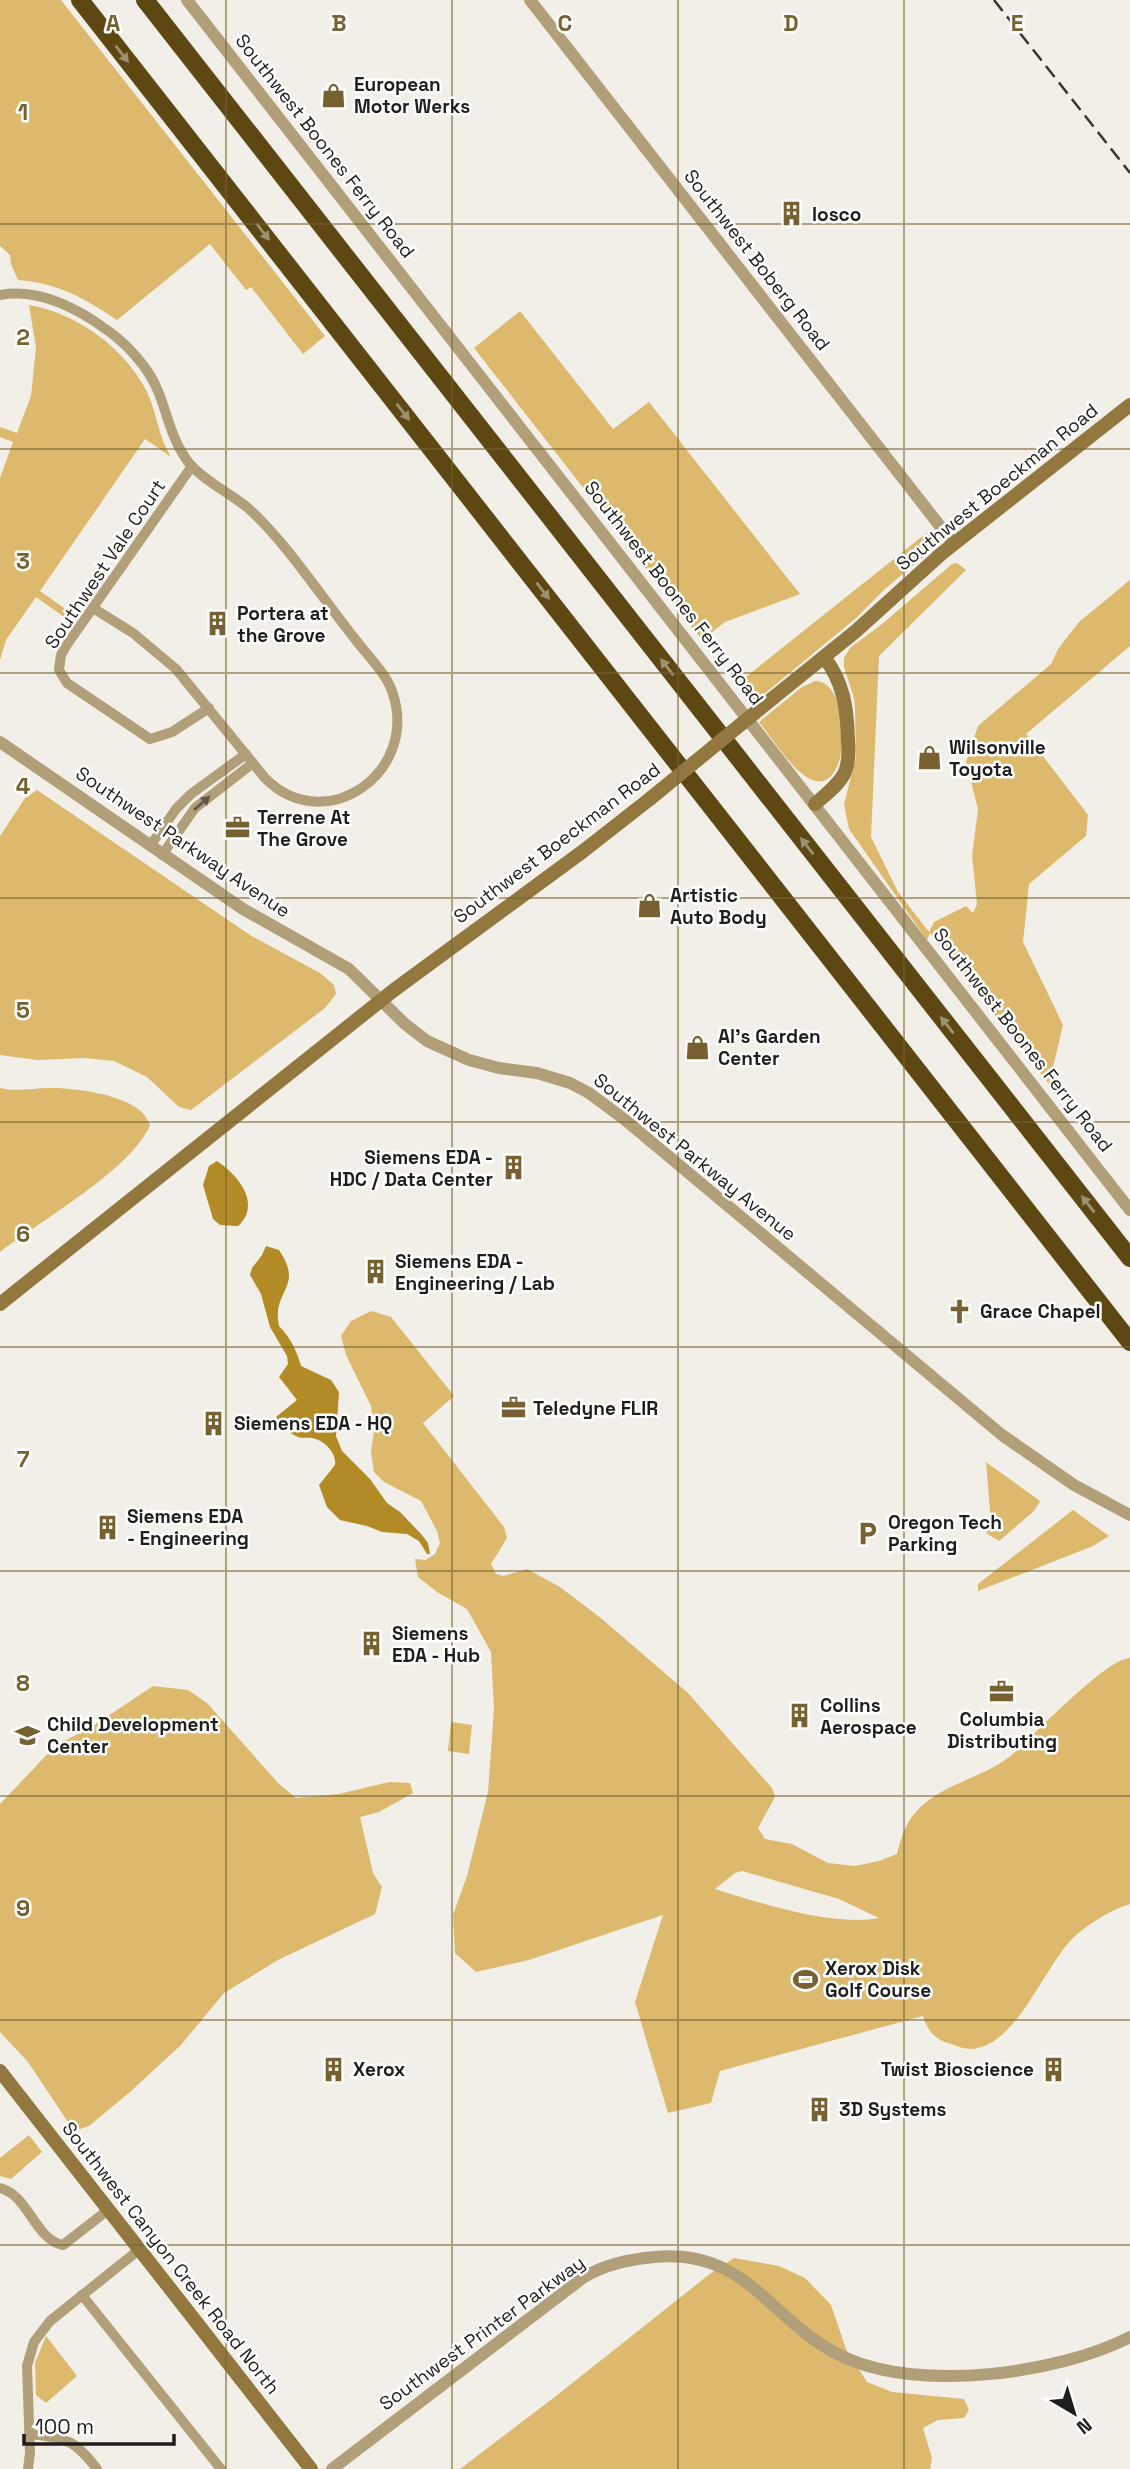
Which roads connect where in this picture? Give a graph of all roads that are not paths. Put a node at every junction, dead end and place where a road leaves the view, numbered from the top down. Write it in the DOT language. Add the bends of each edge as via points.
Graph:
graph roads {
  1 [pos="80,0"];
  2 [pos="145,0"];
  3 [pos="187,0"];
  4 [pos="530,0"];
  5 [pos="0,295"];
  6 [pos="1130,405"];
  7 [pos="192,466"];
  8 [pos="954,544"];
  9 [pos="93,608"];
  10 [pos="824,657"];
  11 [pos="209,708"];
  12 [pos="0,742"];
  13 [pos="250,759"];
  14 [pos="815,804"];
  15 [pos="150,846"];
  16 [pos="162,855"];
  17 [pos="382,1000"];
  18 [pos="1130,1210"];
  19 [pos="1130,1258"];
  20 [pos="0,1304"];
  21 [pos="1130,1342"];
  22 [pos="1130,1515"];
  23 [pos="0,2071"];
  24 [pos="0,2188"];
  25 [pos="108,2210"];
  26 [pos="140,2249"];
  27 [pos="82,2295"];
  28 [pos="1130,2337"];
  29 [pos="30,2434"];
  30 [pos="29,2469"];
  31 [pos="97,2469"];
  32 [pos="221,2469"];
  33 [pos="310,2469"];
  34 [pos="332,2469"];
  1 -- 21 [label="highway, one-way"];
  19 -- 2 [label="highway, one-way"];
  3 -- 14 [label="street, Southwest Boones Ferry Road"];
  4 -- 8 [label="street, Southwest Boberg Road"];
  5 -- 7 [label="street" via="36,294 108,331 157,388 172,435"];
  6 -- 8 [label="main road, Southwest Boeckman Road"];
  7 -- 9 [label="street, Southwest Vale Court"];
  7 -- 13 [label="street" via="249,510 283,547 388,682 398,713 396,741 386,764 365,785 344,797 317,802 290,796 274,788"];
  8 -- 10 [label="main road, Southwest Boeckman Road"];
  9 -- 11 [label="street" via="156,651"];
  9 -- 11 [label="street, Southwest Vale Court" via="61,655 59,670 67,683 150,739 165,736"];
  10 -- 14 [label="main road" via="845,696 848,761 840,779"];
  10 -- 17 [label="main road, Southwest Boeckman Road, bridge" via="582,852"];
  11 -- 13 [label="street"];
  12 -- 15 [label="street, Southwest Parkway Avenue"];
  13 -- 15 [label="street" via="191,794"];
  16 -- 13 [label="street, one-way" via="195,808"];
  14 -- 18 [label="street, Southwest Boones Ferry Road"];
  15 -- 16 [label="street, Southwest Parkway Avenue"];
  16 -- 17 [label="street, Southwest Parkway Avenue" via="257,919 344,965"];
  17 -- 20 [label="main road, Southwest Boeckman Road"];
  17 -- 22 [label="street, Southwest Parkway Avenue" via="416,1033 446,1051 499,1068 552,1077 594,1097 1002,1435 1048,1468"];
  23 -- 25 [label="main road, Southwest Canyon Creek Road North"];
  24 -- 25 [label="street" via="12,2193 48,2237 64,2245"];
  25 -- 26 [label="main road, Southwest Canyon Creek Road North"];
  26 -- 27 [label="street"];
  26 -- 33 [label="main road, Southwest Canyon Creek Road North"];
  27 -- 29 [label="street" via="44,2327 30,2350"];
  27 -- 32 [label="street"];
  28 -- 34 [label="street, Southwest Printer Parkway" via="1058,2361 1013,2370 960,2377 905,2375 865,2366 825,2348 723,2266 682,2256 645,2258 609,2265 584,2277"];
  29 -- 30 [label="street"];
  29 -- 31 [label="street" via="75,2444"];
}
